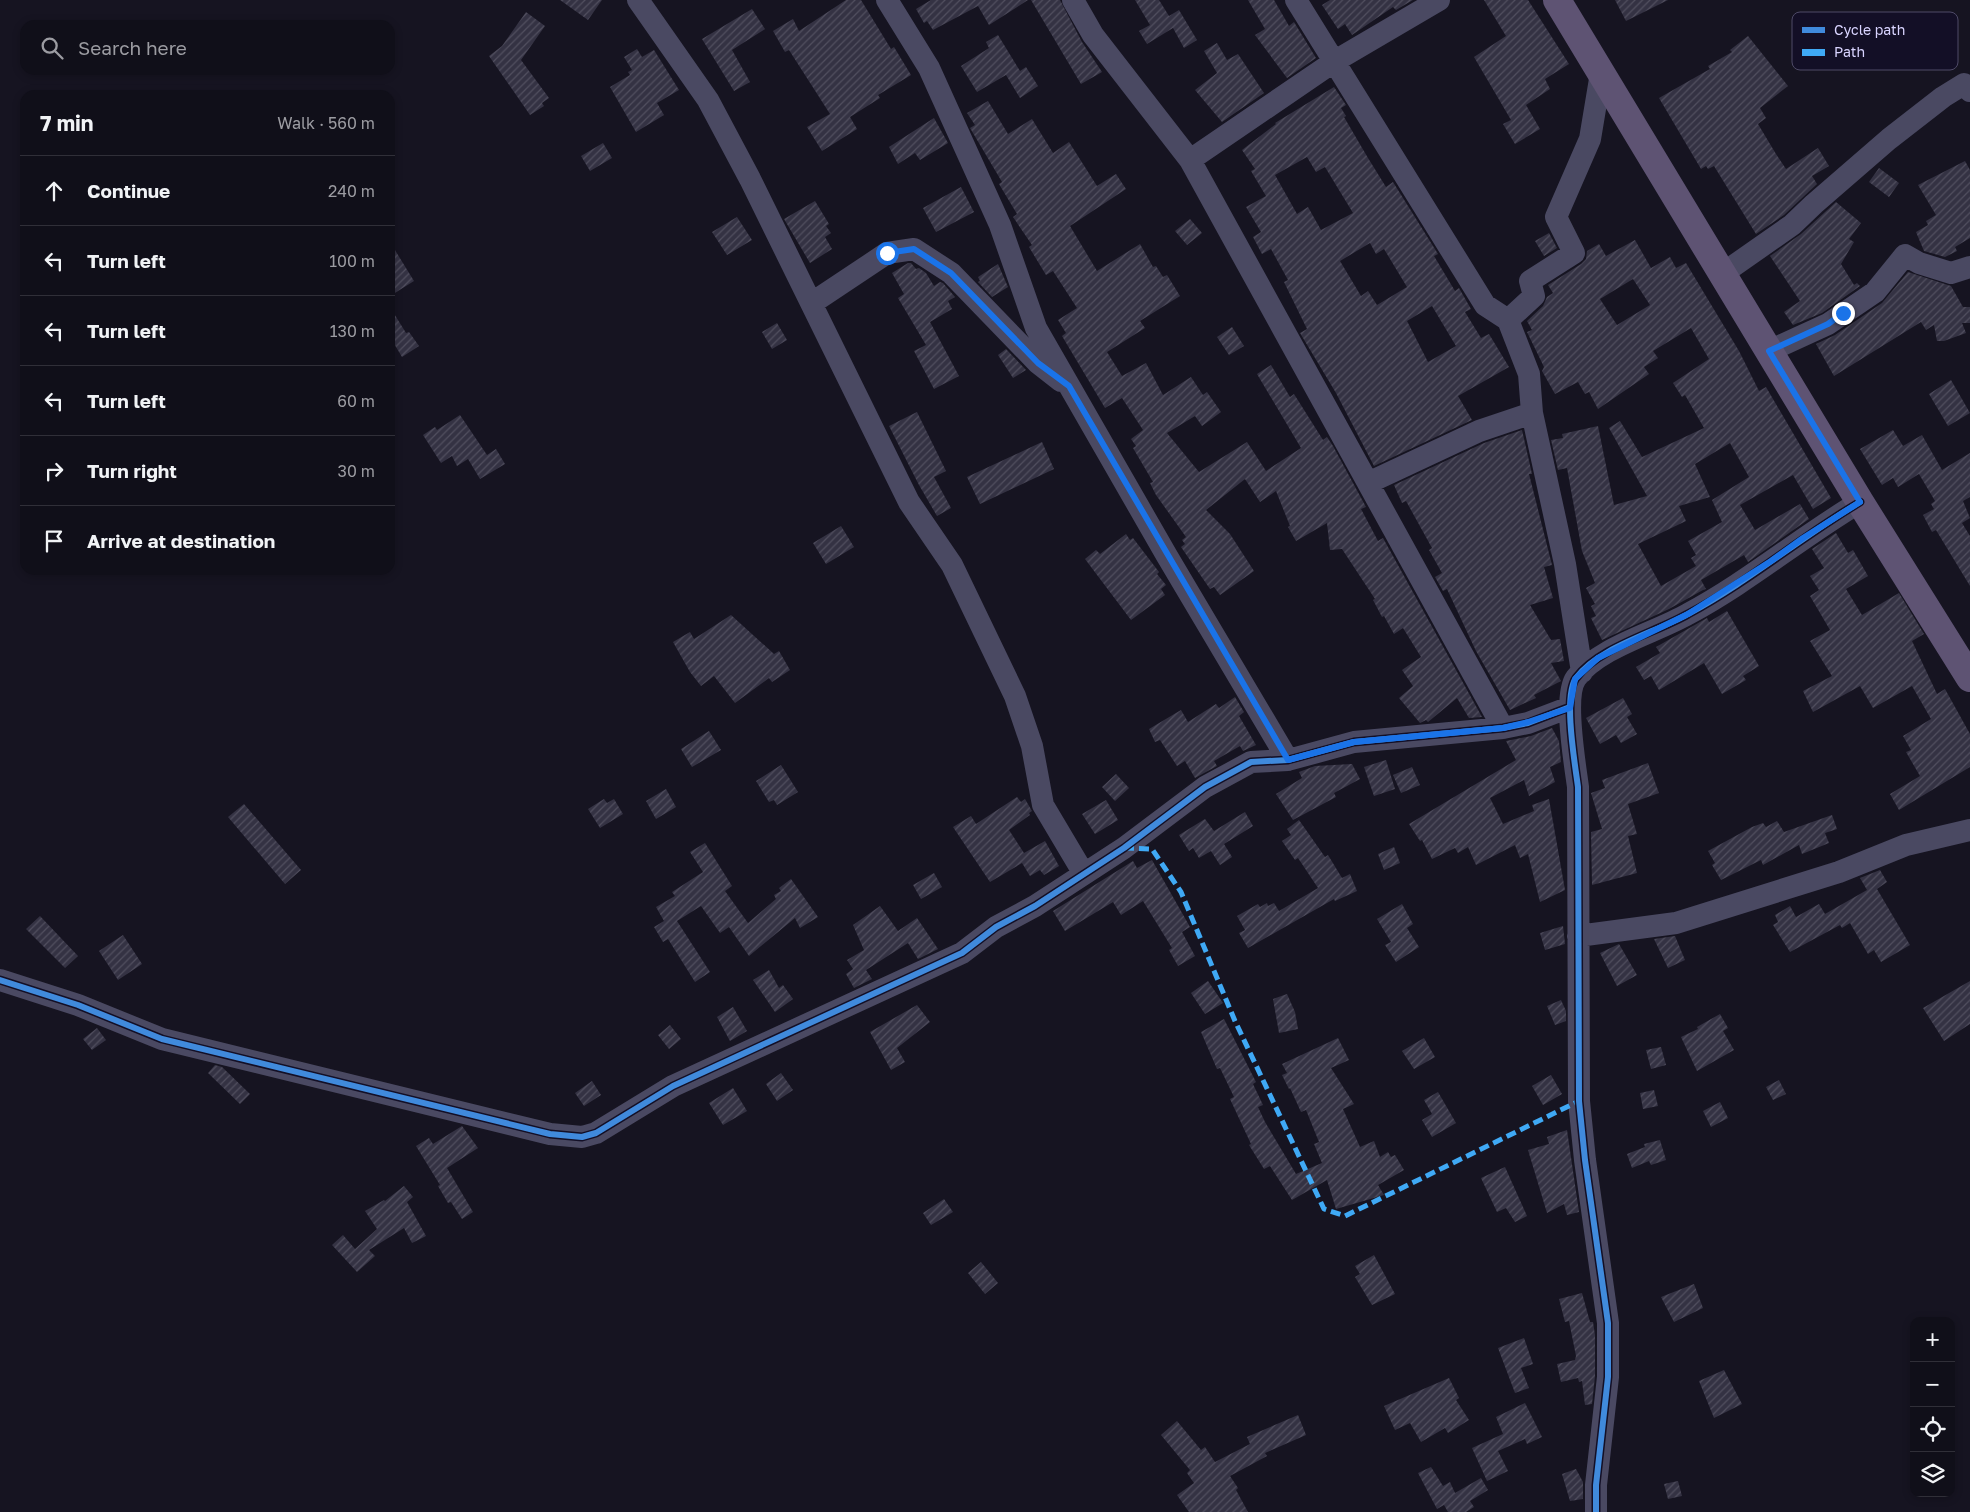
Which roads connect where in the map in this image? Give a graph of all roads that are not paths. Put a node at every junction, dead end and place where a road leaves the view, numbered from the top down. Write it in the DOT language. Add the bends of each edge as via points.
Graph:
graph roads {
  1 [pos="638,0"];
  2 [pos="887,0"];
  3 [pos="1072,0"];
  4 [pos="1296,0"];
  5 [pos="1439,0"];
  6 [pos="1557,0"];
  7 [pos="1335,61"];
  8 [pos="1601,73"];
  9 [pos="1970,91"];
  10 [pos="1190,160"];
  11 [pos="1970,267"];
  12 [pos="1722,274"];
  13 [pos="812,303"];
  14 [pos="1508,320"];
  15 [pos="1769,351"];
  16 [pos="1069,386"];
  17 [pos="1532,412"];
  18 [pos="1368,483"];
  19 [pos="1860,502"];
  20 [pos="1582,672"];
  21 [pos="1970,678"];
  22 [pos="1570,708"];
  23 [pos="1503,728"];
  24 [pos="1288,760"];
  25 [pos="1970,830"];
  26 [pos="1084,874"];
  27 [pos="1578,936"];
  28 [pos="0,980"];
  29 [pos="1596,1512"];
  1 -- 13 [label="street" via="708,100"];
  2 -- 16 [label="street" via="929,68 1000,225 1036,328"];
  3 -- 10 [label="street" via="1094,35"];
  4 -- 7 [label="street"];
  5 -- 7 [label="street"];
  6 -- 8 [label="main road"];
  7 -- 10 [label="street"];
  7 -- 14 [label="street" via="1485,306"];
  8 -- 12 [label="main road"];
  8 -- 14 [label="street" via="1590,139 1556,217 1574,253 1530,281 1534,296"];
  9 -- 12 [label="street" via="1964,84 1943,97 1835,185 1792,225"];
  10 -- 18 [label="street"];
  11 -- 15 [label="street" via="1951,273 1905,255 1875,292 1828,324"];
  12 -- 15 [label="main road"];
  13 -- 16 [label="street" via="887,253 914,249 951,273 1038,363"];
  13 -- 26 [label="street" via="910,502 952,565 987,635 1015,696 1032,746 1043,805"];
  14 -- 17 [label="street" via="1529,374"];
  15 -- 19 [label="main road"];
  16 -- 24 [label="street"];
  17 -- 18 [label="street" via="1479,431"];
  17 -- 20 [label="street" via="1565,564"];
  18 -- 23 [label="street"];
  19 -- 20 [label="street" via="1688,614 1598,658"];
  19 -- 21 [label="main road"];
  20 -- 22 [label="street" via="1575,679"];
  22 -- 23 [label="street"];
  22 -- 27 [label="street" via="1578,786"];
  23 -- 24 [label="street" via="1354,742"];
  24 -- 26 [label="street" via="1251,762 1205,787"];
  25 -- 27 [label="street" via="1906,845 1839,872 1676,923"];
  26 -- 28 [label="street" via="996,927 962,954 673,1086 605,1128 582,1137 550,1134 162,1039 78,1005"];
  27 -- 29 [label="street" via="1579,1101 1608,1323 1608,1377"];
}
